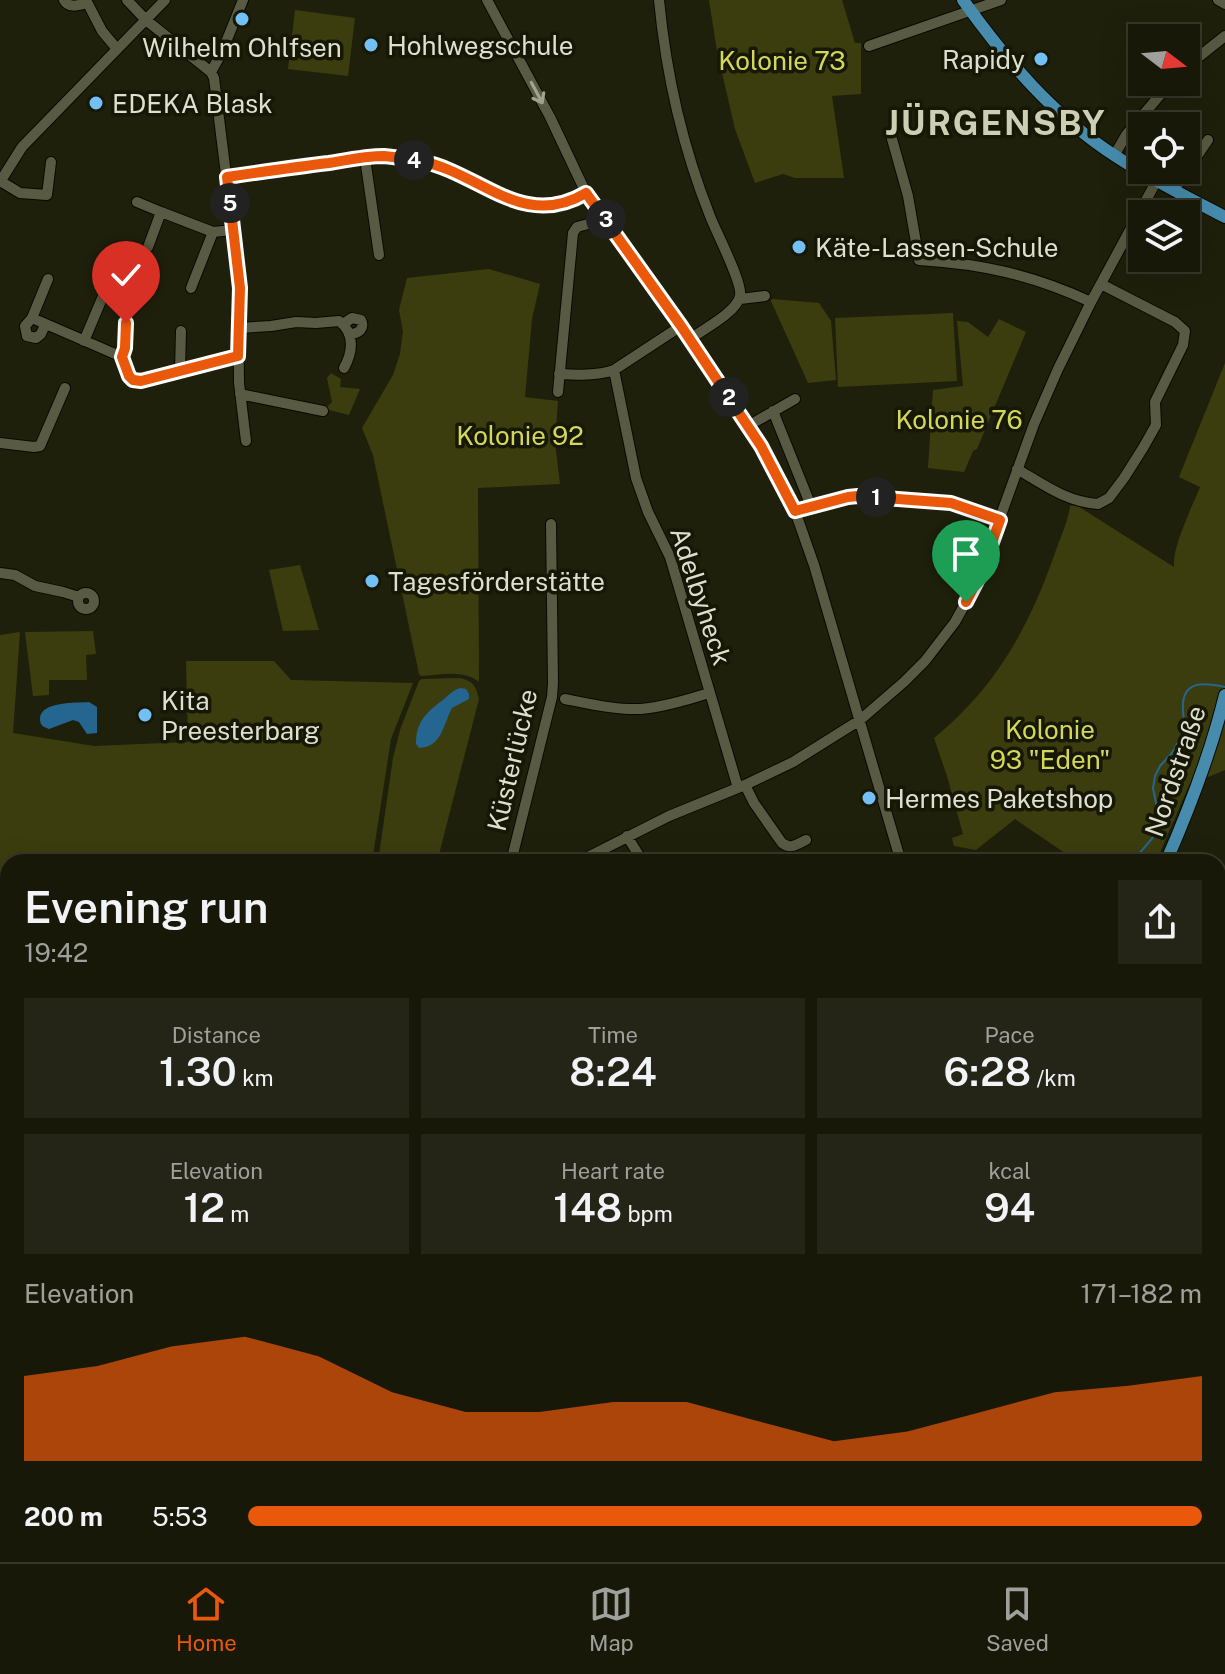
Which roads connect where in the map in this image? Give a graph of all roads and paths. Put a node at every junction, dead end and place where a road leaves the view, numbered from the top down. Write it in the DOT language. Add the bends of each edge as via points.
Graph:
graph roads {
  1 [pos="64,0"];
  2 [pos="127,0"];
  3 [pos="165,0"];
  4 [pos="243,0"];
  5 [pos="487,0"];
  6 [pos="659,0"];
  7 [pos="1001,0"];
  8 [pos="1218,0"];
  9 [pos="88,4"];
  10 [pos="1225,4"];
  11 [pos="967,6"];
  12 [pos="146,20"];
  13 [pos="1225,36"];
  14 [pos="869,46"];
  15 [pos="117,49"];
  16 [pos="1200,56"];
  17 [pos="211,72"];
  18 [pos="1158,96"];
  19 [pos="892,139"];
  20 [pos="1208,140"];
  21 [pos="1114,156"];
  22 [pos="365,158"];
  23 [pos="51,162"];
  24 [pos="1128,164"];
  25 [pos="227,177"];
  26 [pos="0,181"];
  27 [pos="1155,184"];
  28 [pos="1164,184"];
  29 [pos="1174,190"];
  30 [pos="586,193"];
  31 [pos="137,202"];
  32 [pos="161,212"];
  33 [pos="604,217"];
  34 [pos="1225,217"];
  35 [pos="233,230"];
  36 [pos="213,232"];
  37 [pos="148,247"];
  38 [pos="379,255"];
  39 [pos="48,279"];
  40 [pos="1101,284"];
  41 [pos="191,288"];
  42 [pos="106,289"];
  43 [pos="765,296"];
  44 [pos="740,299"];
  45 [pos="1091,302"];
  46 [pos="32,318"];
  47 [pos="126,323"];
  48 [pos="45,325"];
  49 [pos="681,326"];
  50 [pos="239,328"];
  51 [pos="181,331"];
  52 [pos="690,339"];
  53 [pos="84,341"];
  54 [pos="238,356"];
  55 [pos="122,357"];
  56 [pos="344,368"];
  57 [pos="180,370"];
  58 [pos="614,370"];
  59 [pos="559,374"];
  60 [pos="65,388"];
  61 [pos="558,392"];
  62 [pos="240,394"];
  63 [pos="795,399"];
  64 [pos="323,411"];
  65 [pos="773,411"];
  66 [pos="748,426"];
  67 [pos="246,441"];
  68 [pos="0,443"];
  69 [pos="1017,469"];
  70 [pos="811,506"];
  71 [pos="795,511"];
  72 [pos="1000,520"];
  73 [pos="551,524"];
  74 [pos="0,573"];
  75 [pos="79,597"];
  76 [pos="709,693"];
  77 [pos="1225,695"];
  78 [pos="565,699"];
  79 [pos="860,720"];
  80 [pos="742,786"];
  81 [pos="627,836"];
  82 [pos="806,840"];
  83 [pos="513,854"];
  84 [pos="593,854"];
  85 [pos="638,854"];
  86 [pos="899,854"];
  87 [pos="1169,854"];
  1 -- 9 [label="street"];
  2 -- 12 [label="street"];
  3 -- 12 [label="street"];
  4 -- 17 [label="street"];
  5 -- 30 [label="street, one-way"];
  6 -- 44 [label="street" via="686,143 739,281"];
  7 -- 11 [label="street"];
  8 -- 10 [label="street"];
  9 -- 15 [label="street"];
  11 -- 14 [label="street"];
  11 -- 21 [label="main road" via="1029,83"];
  12 -- 15 [label="street"];
  12 -- 17 [label="street"];
  13 -- 16 [label="street"];
  15 -- 26 [label="street" via="22,147"];
  17 -- 25 [label="street"];
  18 -- 21 [label="street"];
  19 -- 45 [label="street" via="919,260 1004,270"];
  20 -- 29 [label="street"];
  21 -- 24 [label="main road"];
  22 -- 25 [label="street"];
  22 -- 30 [label="street" via="435,165 527,205"];
  22 -- 38 [label="street"];
  23 -- 26 [label="street" via="47,195 20,193"];
  25 -- 35 [label="street"];
  27 -- 40 [label="street"];
  28 -- 29 [label="main road"];
  29 -- 34 [label="main road"];
  30 -- 33 [label="street"];
  31 -- 32 [label="street"];
  32 -- 36 [label="street"];
  32 -- 37 [label="street"];
  33 -- 49 [label="street"];
  33 -- 59 [label="street" via="573,233"];
  35 -- 36 [label="street"];
  35 -- 50 [label="street"];
  36 -- 41 [label="street"];
  39 -- 46 [label="street"];
  40 -- 45 [label="street"];
  40 -- 69 [label="street" via="1185,331 1155,402 1156,425 1124,478 1098,504 1060,495"];
  42 -- 53 [label="street"];
  43 -- 44 [label="street"];
  44 -- 52 [label="street"];
  45 -- 69 [label="street"];
  46 -- 48 [label="street"];
  46 -- 48 [label="street" via="25,326 27,336 36,338"];
  47 -- 55 [label="street"];
  48 -- 53 [label="street"];
  49 -- 52 [label="street"];
  49 -- 58 [label="street"];
  50 -- 54 [label="street"];
  50 -- 56 [label="street" via="361,320 363,328 351,334"];
  51 -- 57 [label="street"];
  52 -- 66 [label="street"];
  53 -- 55 [label="street"];
  54 -- 57 [label="street"];
  54 -- 62 [label="street"];
  55 -- 57 [label="street" via="133,380"];
  58 -- 59 [label="street"];
  58 -- 76 [label="street, Adelbyheck" via="636,478 670,557"];
  59 -- 61 [label="street"];
  60 -- 68 [label="street" via="40,446"];
  62 -- 64 [label="street"];
  62 -- 67 [label="street"];
  63 -- 65 [label="street"];
  65 -- 66 [label="street"];
  65 -- 70 [label="street"];
  66 -- 71 [label="street"];
  69 -- 72 [label="street"];
  70 -- 71 [label="street"];
  70 -- 72 [label="street" via="872,497 951,503"];
  71 -- 79 [label="street"];
  72 -- 79 [label="street" via="981,573 955,622 925,661"];
  73 -- 83 [label="street, Küsterlücke" via="552,697"];
  74 -- 75 [label="street"];
  76 -- 78 [label="street" via="639,709"];
  76 -- 80 [label="street, Adelbyheck"];
  77 -- 87 [label="main road, Nordstraße" via="1194,796"];
  79 -- 80 [label="street"];
  79 -- 86 [label="street"];
  80 -- 81 [label="street"];
  80 -- 82 [label="street, Adelbyheck" via="782,843 791,847"];
  81 -- 84 [label="street"];
  81 -- 85 [label="street"];
}
